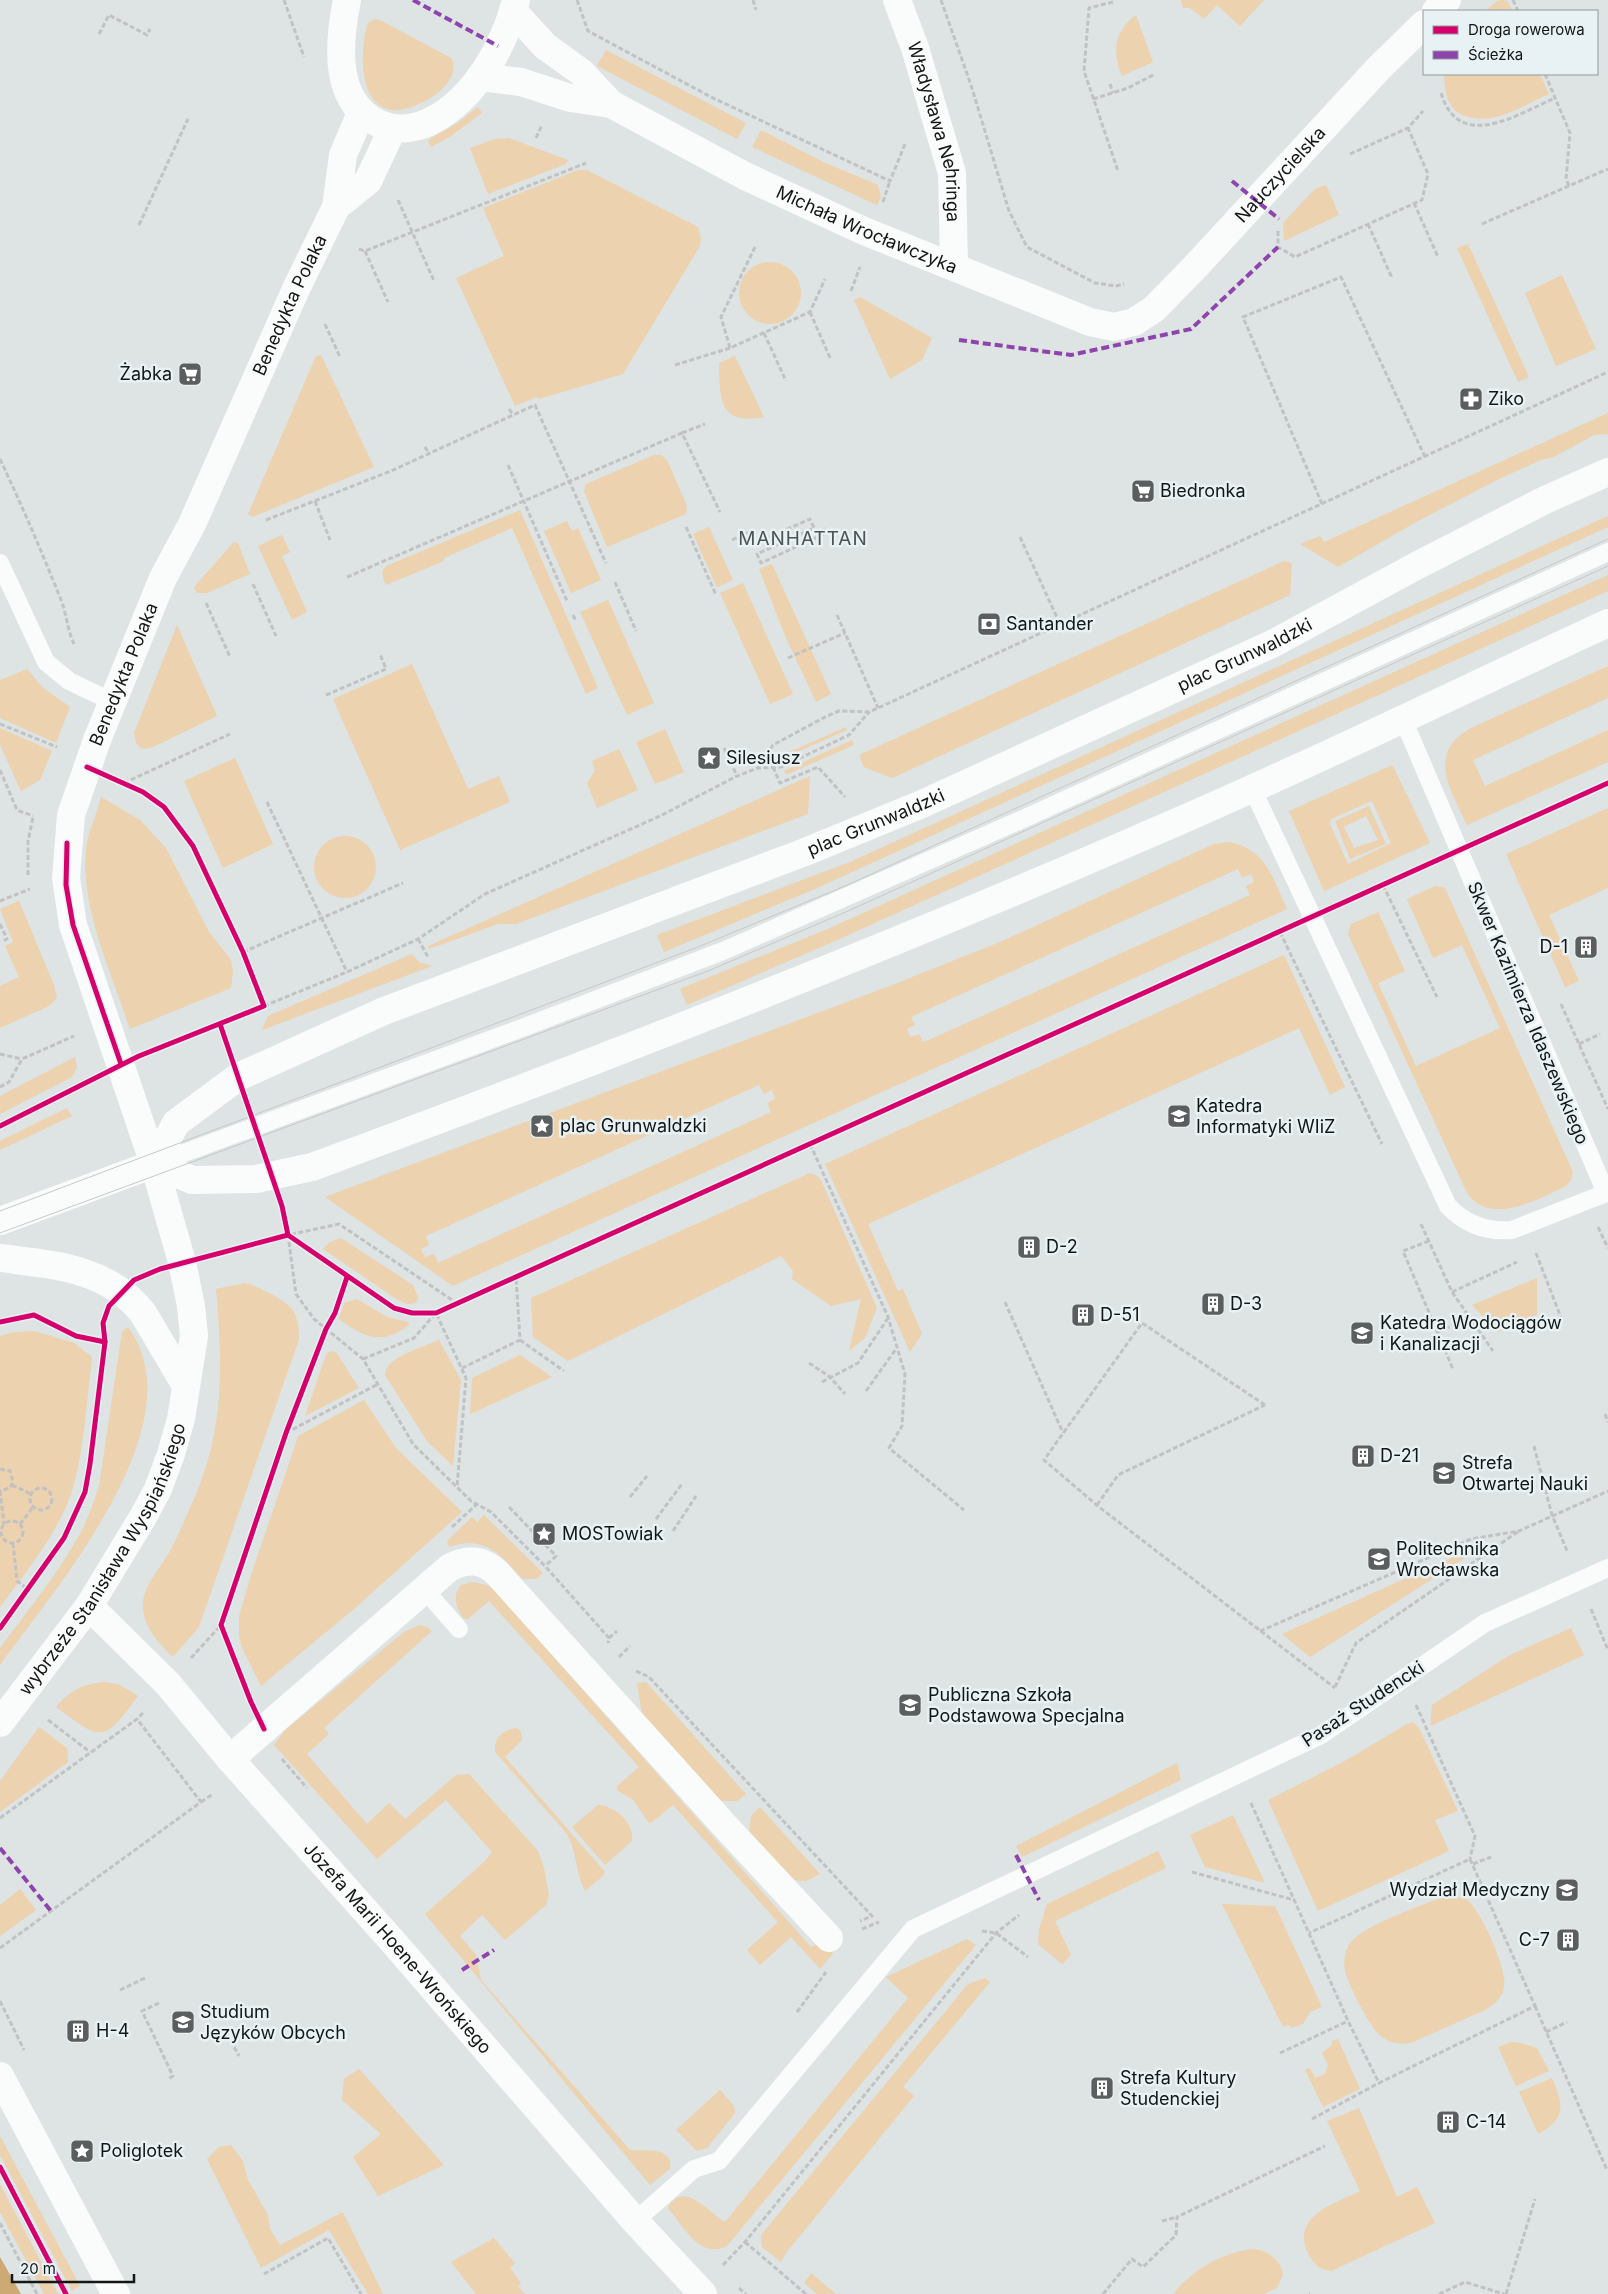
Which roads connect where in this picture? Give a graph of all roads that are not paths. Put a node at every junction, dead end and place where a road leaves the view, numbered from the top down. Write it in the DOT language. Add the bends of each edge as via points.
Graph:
graph roads {
  1 [pos="897,0"];
  2 [pos="1447,0"];
  3 [pos="344,3"];
  4 [pos="515,6"];
  5 [pos="1437,10"];
  6 [pos="1423,25"];
  7 [pos="480,77"];
  8 [pos="611,104"];
  9 [pos="361,113"];
  10 [pos="393,128"];
  11 [pos="336,207"];
  12 [pos="954,266"];
  13 [pos="1134,322"];
  14 [pos="1608,472"];
  15 [pos="1608,552"];
  16 [pos="0,563"];
  17 [pos="1608,623"];
  18 [pos="113,702"];
  19 [pos="1403,719"];
  20 [pos="1252,788"];
  21 [pos="154,1164"];
  22 [pos="0,1221"];
  23 [pos="0,1258"];
  24 [pos="185,1384"];
  25 [pos="1608,1568"];
  26 [pos="424,1589"];
  27 [pos="90,1606"];
  28 [pos="459,1629"];
  29 [pos="0,1723"];
  30 [pos="230,1759"];
  31 [pos="829,1938"];
  32 [pos="0,2076"];
  33 [pos="635,2220"];
  34 [pos="116,2294"];
  35 [pos="703,2294"];
  1 -- 12 [label="street, Władysława Nehringa" via="915,48 952,173"];
  2 -- 5 [label="street"];
  3 -- 9 [label="street" via="342,62 351,100"];
  4 -- 7 [label="street"];
  4 -- 8 [label="street, Michała Wrocławczyka" via="545,46 581,72"];
  6 -- 13 [label="street, Nauczycielska" via="1378,69 1195,268 1154,309"];
  7 -- 8 [label="street, Michała Wrocławczyka" via="521,82 570,98"];
  7 -- 10 [label="street" via="464,96 433,120 418,126"];
  8 -- 12 [label="street, Michała Wrocławczyka" via="745,176 864,231"];
  9 -- 10 [label="street"];
  9 -- 11 [label="street, Benedykta Polaka" via="343,155"];
  10 -- 11 [label="street, Benedykta Polaka" via="368,181"];
  11 -- 18 [label="street, Benedykta Polaka" via="296,289 192,524 163,578"];
  12 -- 13 [label="street, Michała Wrocławczyka" via="1090,322 1114,327"];
  14 -- 21 [label="street, plac Grunwaldzki" via="1537,504 1274,643 922,804 805,852 384,1011 238,1077 176,1122"];
  15 -- 21 [label="lane" via="723,951"];
  16 -- 18 [label="lane" via="46,662 69,681"];
  17 -- 19 [label="street"];
  18 -- 21 [label="street, Benedykta Polaka" via="71,815 66,885 73,925"];
  19 -- 20 [label="street"];
  19 -- 20 [label="lane, Skwer Kazimierza Idaszewskiego" via="1606,1193 1512,1230 1497,1231 1477,1226 1460,1218 1448,1206"];
  20 -- 21 [label="street" via="1118,848 715,1014 312,1167 256,1179 192,1180"];
  21 -- 22 [label="street"];
  21 -- 24 [label="street, wybrzeże Stanisława Wyspiańskiego" via="179,1250 191,1306 194,1336"];
  23 -- 24 [label="street" via="72,1268 116,1287 143,1312"];
  24 -- 27 [label="street, wybrzeże Stanisława Wyspiańskiego" via="181,1419 158,1489"];
  25 -- 33 [label="lane, Pasaż Studencki" via="1485,1623 1322,1735 913,1929 719,2161 694,2169"];
  26 -- 28 [label="lane"];
  26 -- 30 [label="street"];
  26 -- 31 [label="street" via="461,1562 481,1562 491,1566"];
  27 -- 29 [label="street, wybrzeże Stanisława Wyspiańskiego"];
  27 -- 30 [label="street, Józefa Marii Hoene-Wrońskiego" via="168,1684"];
  30 -- 33 [label="street, Józefa Marii Hoene-Wrońskiego"];
  32 -- 34 [label="street"];
  33 -- 35 [label="street, Józefa Marii Hoene-Wrońskiego"];
}
